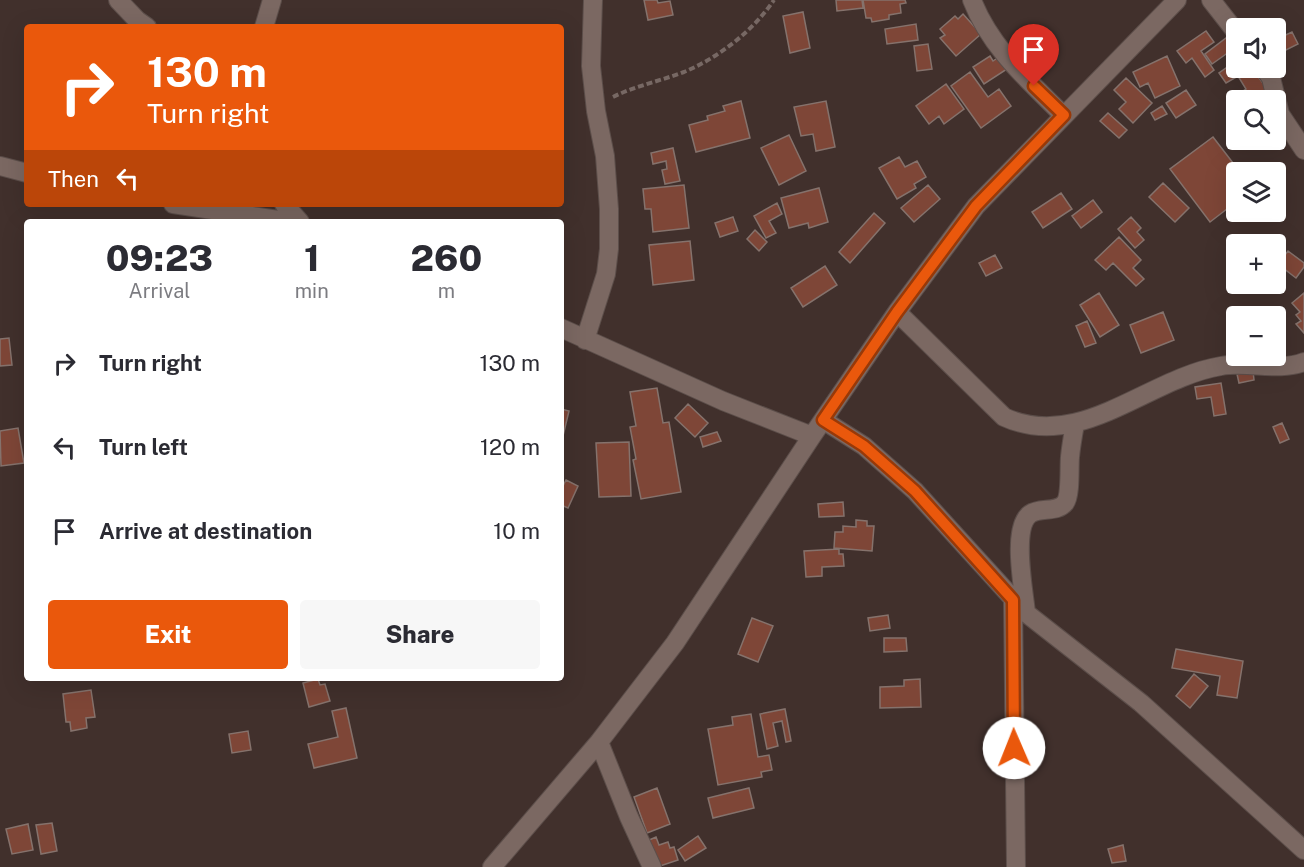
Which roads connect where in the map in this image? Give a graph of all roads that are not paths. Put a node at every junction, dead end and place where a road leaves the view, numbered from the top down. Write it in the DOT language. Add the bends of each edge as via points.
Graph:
graph roads {
  1 [pos="118,0"];
  2 [pos="272,0"];
  3 [pos="593,0"];
  4 [pos="972,0"];
  5 [pos="1177,0"];
  6 [pos="1211,0"];
  7 [pos="1226,19"];
  8 [pos="143,24"];
  9 [pos="265,24"];
  10 [pos="1271,78"];
  11 [pos="1064,115"];
  12 [pos="1304,150"];
  13 [pos="0,166"];
  14 [pos="24,172"];
  15 [pos="193,207"];
  16 [pos="287,207"];
  17 [pos="272,219"];
  18 [pos="297,219"];
  19 [pos="897,312"];
  20 [pos="564,330"];
  21 [pos="585,340"];
  22 [pos="1304,362"];
  23 [pos="823,420"];
  24 [pos="1075,424"];
  25 [pos="812,436"];
  26 [pos="1013,600"];
  27 [pos="1026,613"];
  28 [pos="599,742"];
  29 [pos="1304,850"];
  30 [pos="492,867"];
  31 [pos="652,867"];
  32 [pos="1016,867"];
  1 -- 8 [label="street"];
  2 -- 9 [label="street"];
  3 -- 21 [label="street" via="591,66 605,156 609,249 606,274"];
  4 -- 11 [label="street" via="1005,57"];
  5 -- 11 [label="street"];
  6 -- 7 [label="street"];
  10 -- 12 [label="street" via="1280,114"];
  11 -- 19 [label="street" via="976,206"];
  13 -- 14 [label="street"];
  15 -- 17 [label="street"];
  16 -- 18 [label="street"];
  19 -- 23 [label="street"];
  19 -- 24 [label="street" via="1004,417 1046,428"];
  20 -- 21 [label="street"];
  21 -- 25 [label="street"];
  22 -- 24 [label="street" via="1223,365 1199,371"];
  23 -- 25 [label="street"];
  23 -- 26 [label="street" via="864,446 915,491"];
  24 -- 27 [label="street" via="1068,497 1061,506 1034,512 1024,519 1021,529"];
  25 -- 28 [label="street" via="675,644"];
  26 -- 27 [label="street"];
  26 -- 32 [label="street"];
  27 -- 29 [label="street" via="1141,703"];
  28 -- 30 [label="street"];
  28 -- 31 [label="street"];
}
